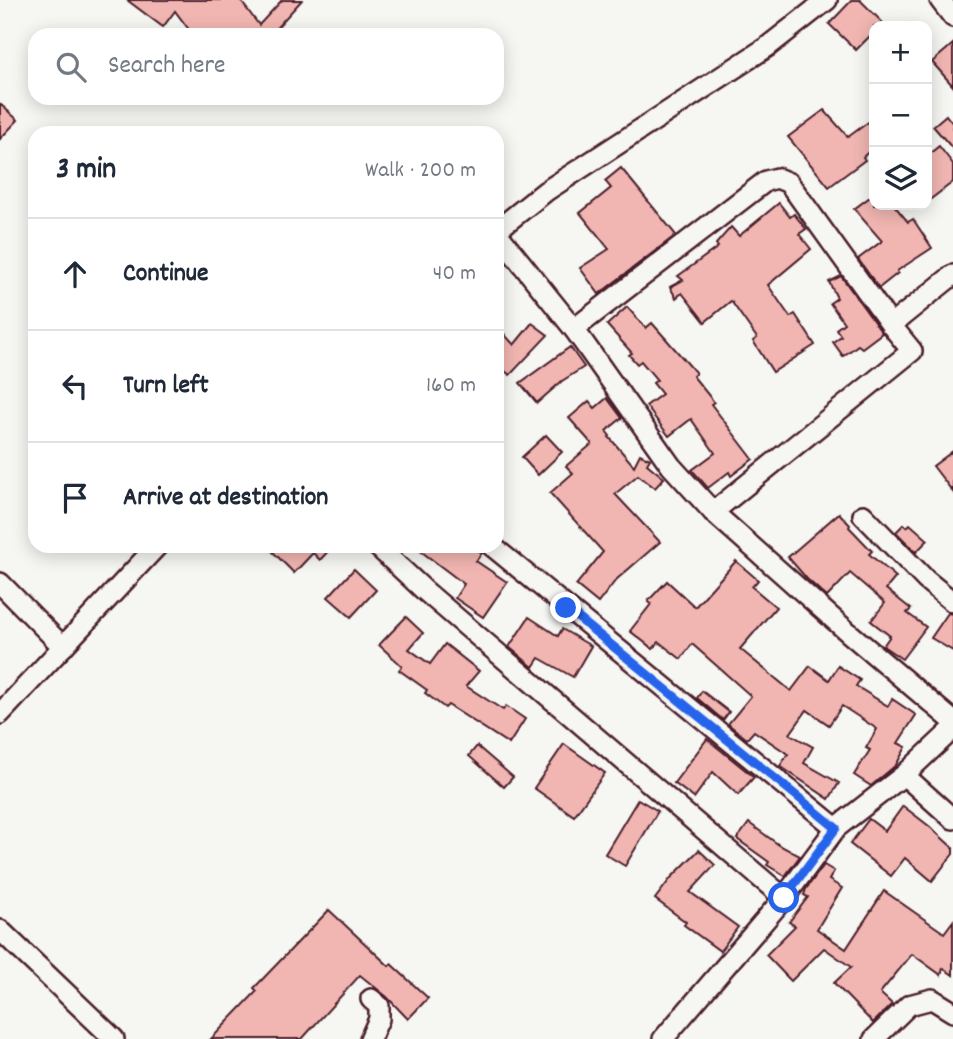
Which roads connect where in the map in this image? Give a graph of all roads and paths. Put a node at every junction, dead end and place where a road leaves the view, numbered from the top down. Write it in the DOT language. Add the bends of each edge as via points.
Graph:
graph roads {
  1 [pos="827,0"];
  2 [pos="940,0"];
  3 [pos="953,17"];
  4 [pos="504,225"];
  5 [pos="504,240"];
  6 [pos="953,275"];
  7 [pos="891,325"];
  8 [pos="574,329"];
  9 [pos="713,512"];
  10 [pos="863,515"];
  11 [pos="150,553"];
  12 [pos="384,553"];
  13 [pos="501,553"];
  14 [pos="0,583"];
  15 [pos="953,602"];
  16 [pos="63,647"];
  17 [pos="0,714"];
  18 [pos="953,721"];
  19 [pos="953,729"];
  20 [pos="904,775"];
  21 [pos="953,818"];
  22 [pos="836,828"];
  23 [pos="784,898"];
  24 [pos="0,930"];
  25 [pos="371,999"];
  26 [pos="953,1012"];
  27 [pos="114,1039"];
  28 [pos="370,1039"];
  29 [pos="663,1039"];
  30 [pos="874,1039"];
  1 -- 4 [label="street" via="767,47 545,191"];
  2 -- 3 [label="street"];
  5 -- 8 [label="street"];
  6 -- 7 [label="street"];
  7 -- 8 [label="street" via="789,183 777,178 766,181"];
  7 -- 9 [label="street" via="912,351"];
  8 -- 9 [label="street" via="671,466"];
  9 -- 18 [label="street"];
  10 -- 15 [label="street"];
  11 -- 16 [label="street"];
  12 -- 23 [label="street"];
  13 -- 22 [label="street"];
  14 -- 16 [label="street"];
  16 -- 17 [label="street"];
  19 -- 20 [label="street"];
  20 -- 21 [label="street"];
  20 -- 22 [label="street"];
  22 -- 23 [label="street"];
  23 -- 29 [label="street"];
  24 -- 27 [label="street"];
  25 -- 28 [label="street" via="379,1006 379,1019"];
  26 -- 30 [label="street" via="932,999 909,1005"];
}
